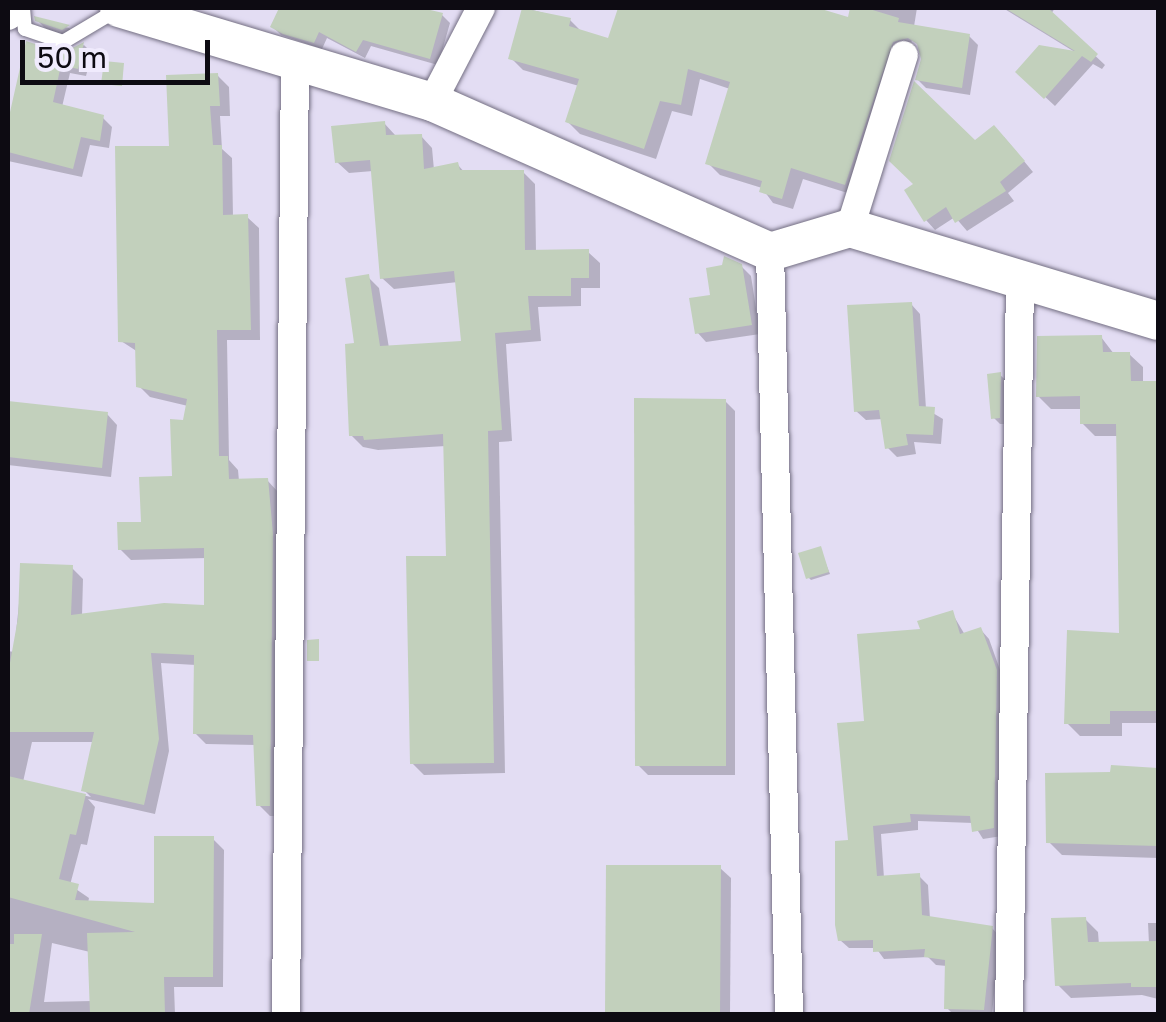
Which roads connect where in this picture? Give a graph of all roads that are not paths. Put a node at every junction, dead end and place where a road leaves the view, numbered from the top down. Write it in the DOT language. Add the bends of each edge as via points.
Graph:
graph roads {
  1 [pos="10,8"];
  2 [pos="23,8"];
  3 [pos="120,8"];
  4 [pos="481,8"];
  5 [pos="8,16"];
  6 [pos="904,55"];
  7 [pos="296,61"];
  8 [pos="432,102"];
  9 [pos="850,228"];
  10 [pos="770,252"];
  11 [pos="1020,280"];
  12 [pos="1158,322"];
  13 [pos="286,1014"];
  14 [pos="789,1014"];
  15 [pos="1009,1014"];
  1 -- 5 [label="street"];
  2 -- 3 [label="lane" via="25,29 63,42"];
  3 -- 7 [label="main road"];
  4 -- 8 [label="street"];
  6 -- 9 [label="street"];
  7 -- 8 [label="main road"];
  7 -- 13 [label="street"];
  8 -- 10 [label="main road"];
  9 -- 10 [label="main road"];
  9 -- 11 [label="main road"];
  10 -- 14 [label="street"];
  11 -- 12 [label="main road"];
  11 -- 15 [label="street"];
}
